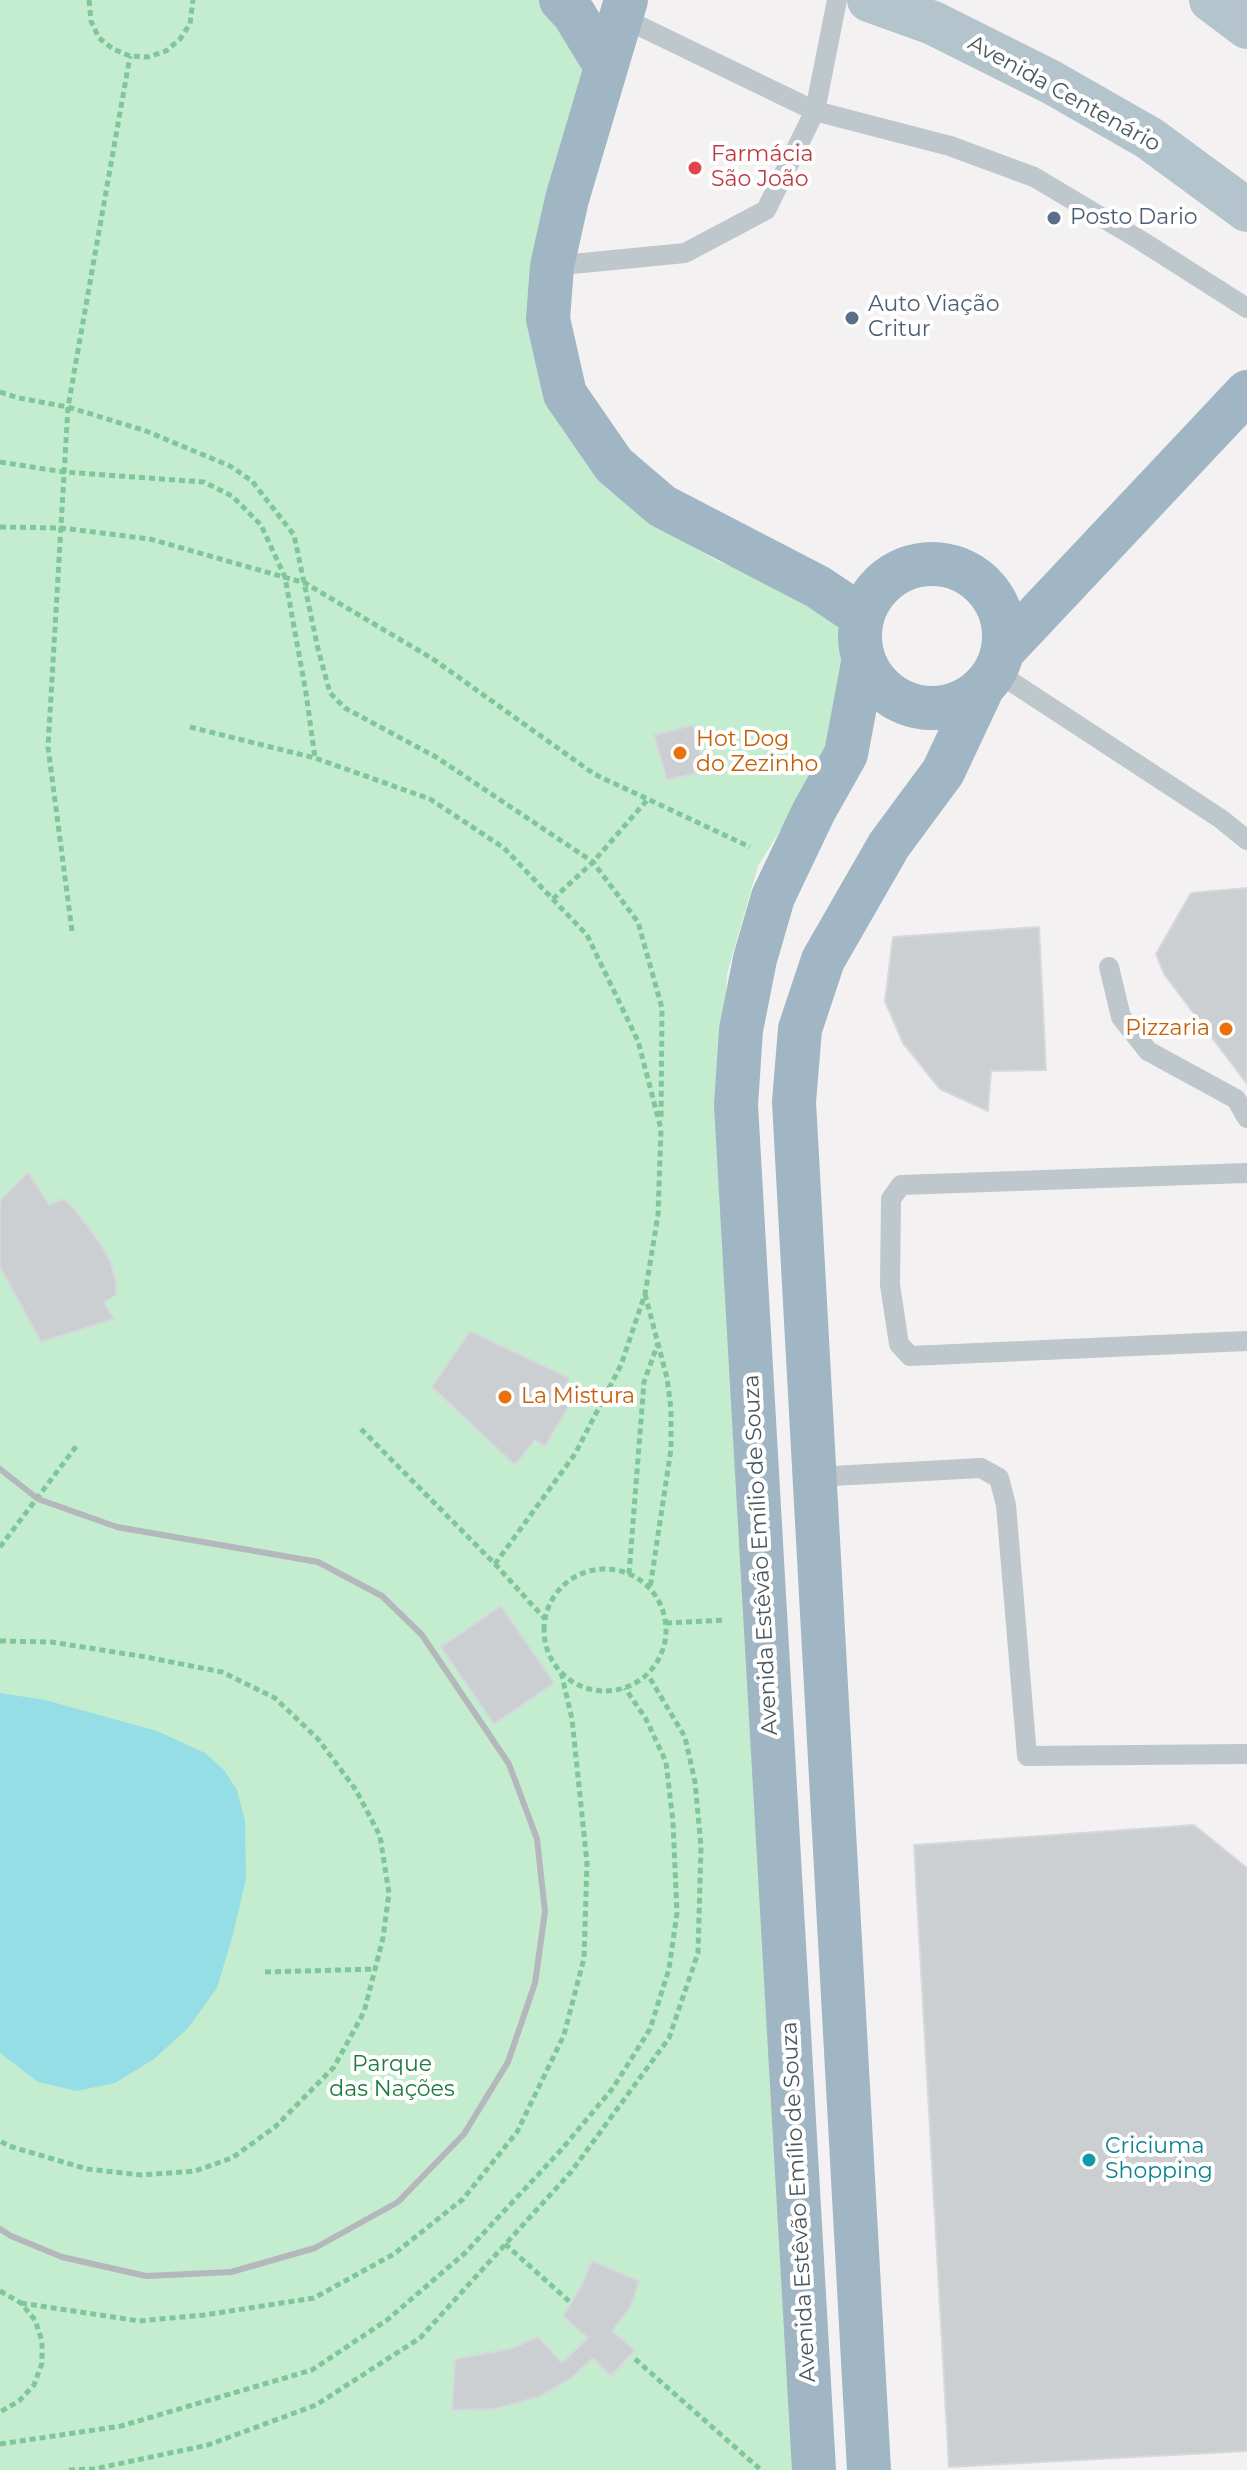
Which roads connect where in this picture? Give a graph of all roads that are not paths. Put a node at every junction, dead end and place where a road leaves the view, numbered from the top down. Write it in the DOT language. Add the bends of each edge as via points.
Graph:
graph roads {
  1 [pos="561,0"];
  2 [pos="837,0"];
  3 [pos="869,0"];
  4 [pos="1211,0"];
  5 [pos="623,8"];
  6 [pos="1247,27"];
  7 [pos="605,65"];
  8 [pos="815,111"];
  9 [pos="1247,210"];
  10 [pos="552,266"];
  11 [pos="1247,308"];
  12 [pos="1247,392"];
  13 [pos="861,616"];
  14 [pos="863,663"];
  15 [pos="994,670"];
  16 [pos="1247,840"];
  17 [pos="1109,967"];
  18 [pos="1247,1118"];
  19 [pos="1247,1173"];
  20 [pos="1247,1341"];
  21 [pos="814,1477"];
  22 [pos="1247,1754"];
  23 [pos="814,2470"];
  24 [pos="869,2470"];
  1 -- 7 [label="highway"];
  2 -- 8 [label="lane"];
  3 -- 9 [label="main road, Avenida Centenário" via="933,23 1051,82 1149,138"];
  4 -- 6 [label="main road"];
  5 -- 7 [label="highway"];
  5 -- 8 [label="lane"];
  7 -- 10 [label="highway"];
  8 -- 10 [label="lane" via="766,210 685,253"];
  8 -- 11 [label="lane" via="950,146 1034,177"];
  10 -- 13 [label="highway" via="548,319 565,394 614,465 662,506 818,587"];
  12 -- 15 [label="highway"];
  13 -- 14 [label="highway"];
  13 -- 15 [label="highway" via="889,576 912,565 961,568 997,602 1004,625"];
  14 -- 15 [label="highway" via="894,698 916,707 962,702"];
  14 -- 23 [label="highway, Avenida Estêvão Emílio de Souza" via="846,754 773,897 755,959 741,1030 736,1105"];
  15 -- 16 [label="lane"];
  15 -- 21 [label="highway" via="943,772 889,845 823,960 800,1029 794,1102"];
  17 -- 18 [label="lane" via="1121,1017 1148,1051 1236,1099"];
  19 -- 20 [label="lane" via="901,1185 891,1199 890,1285 899,1344 910,1356"];
  21 -- 22 [label="lane" via="981,1468 999,1478 1006,1505 1027,1756"];
  21 -- 24 [label="highway"];
}
